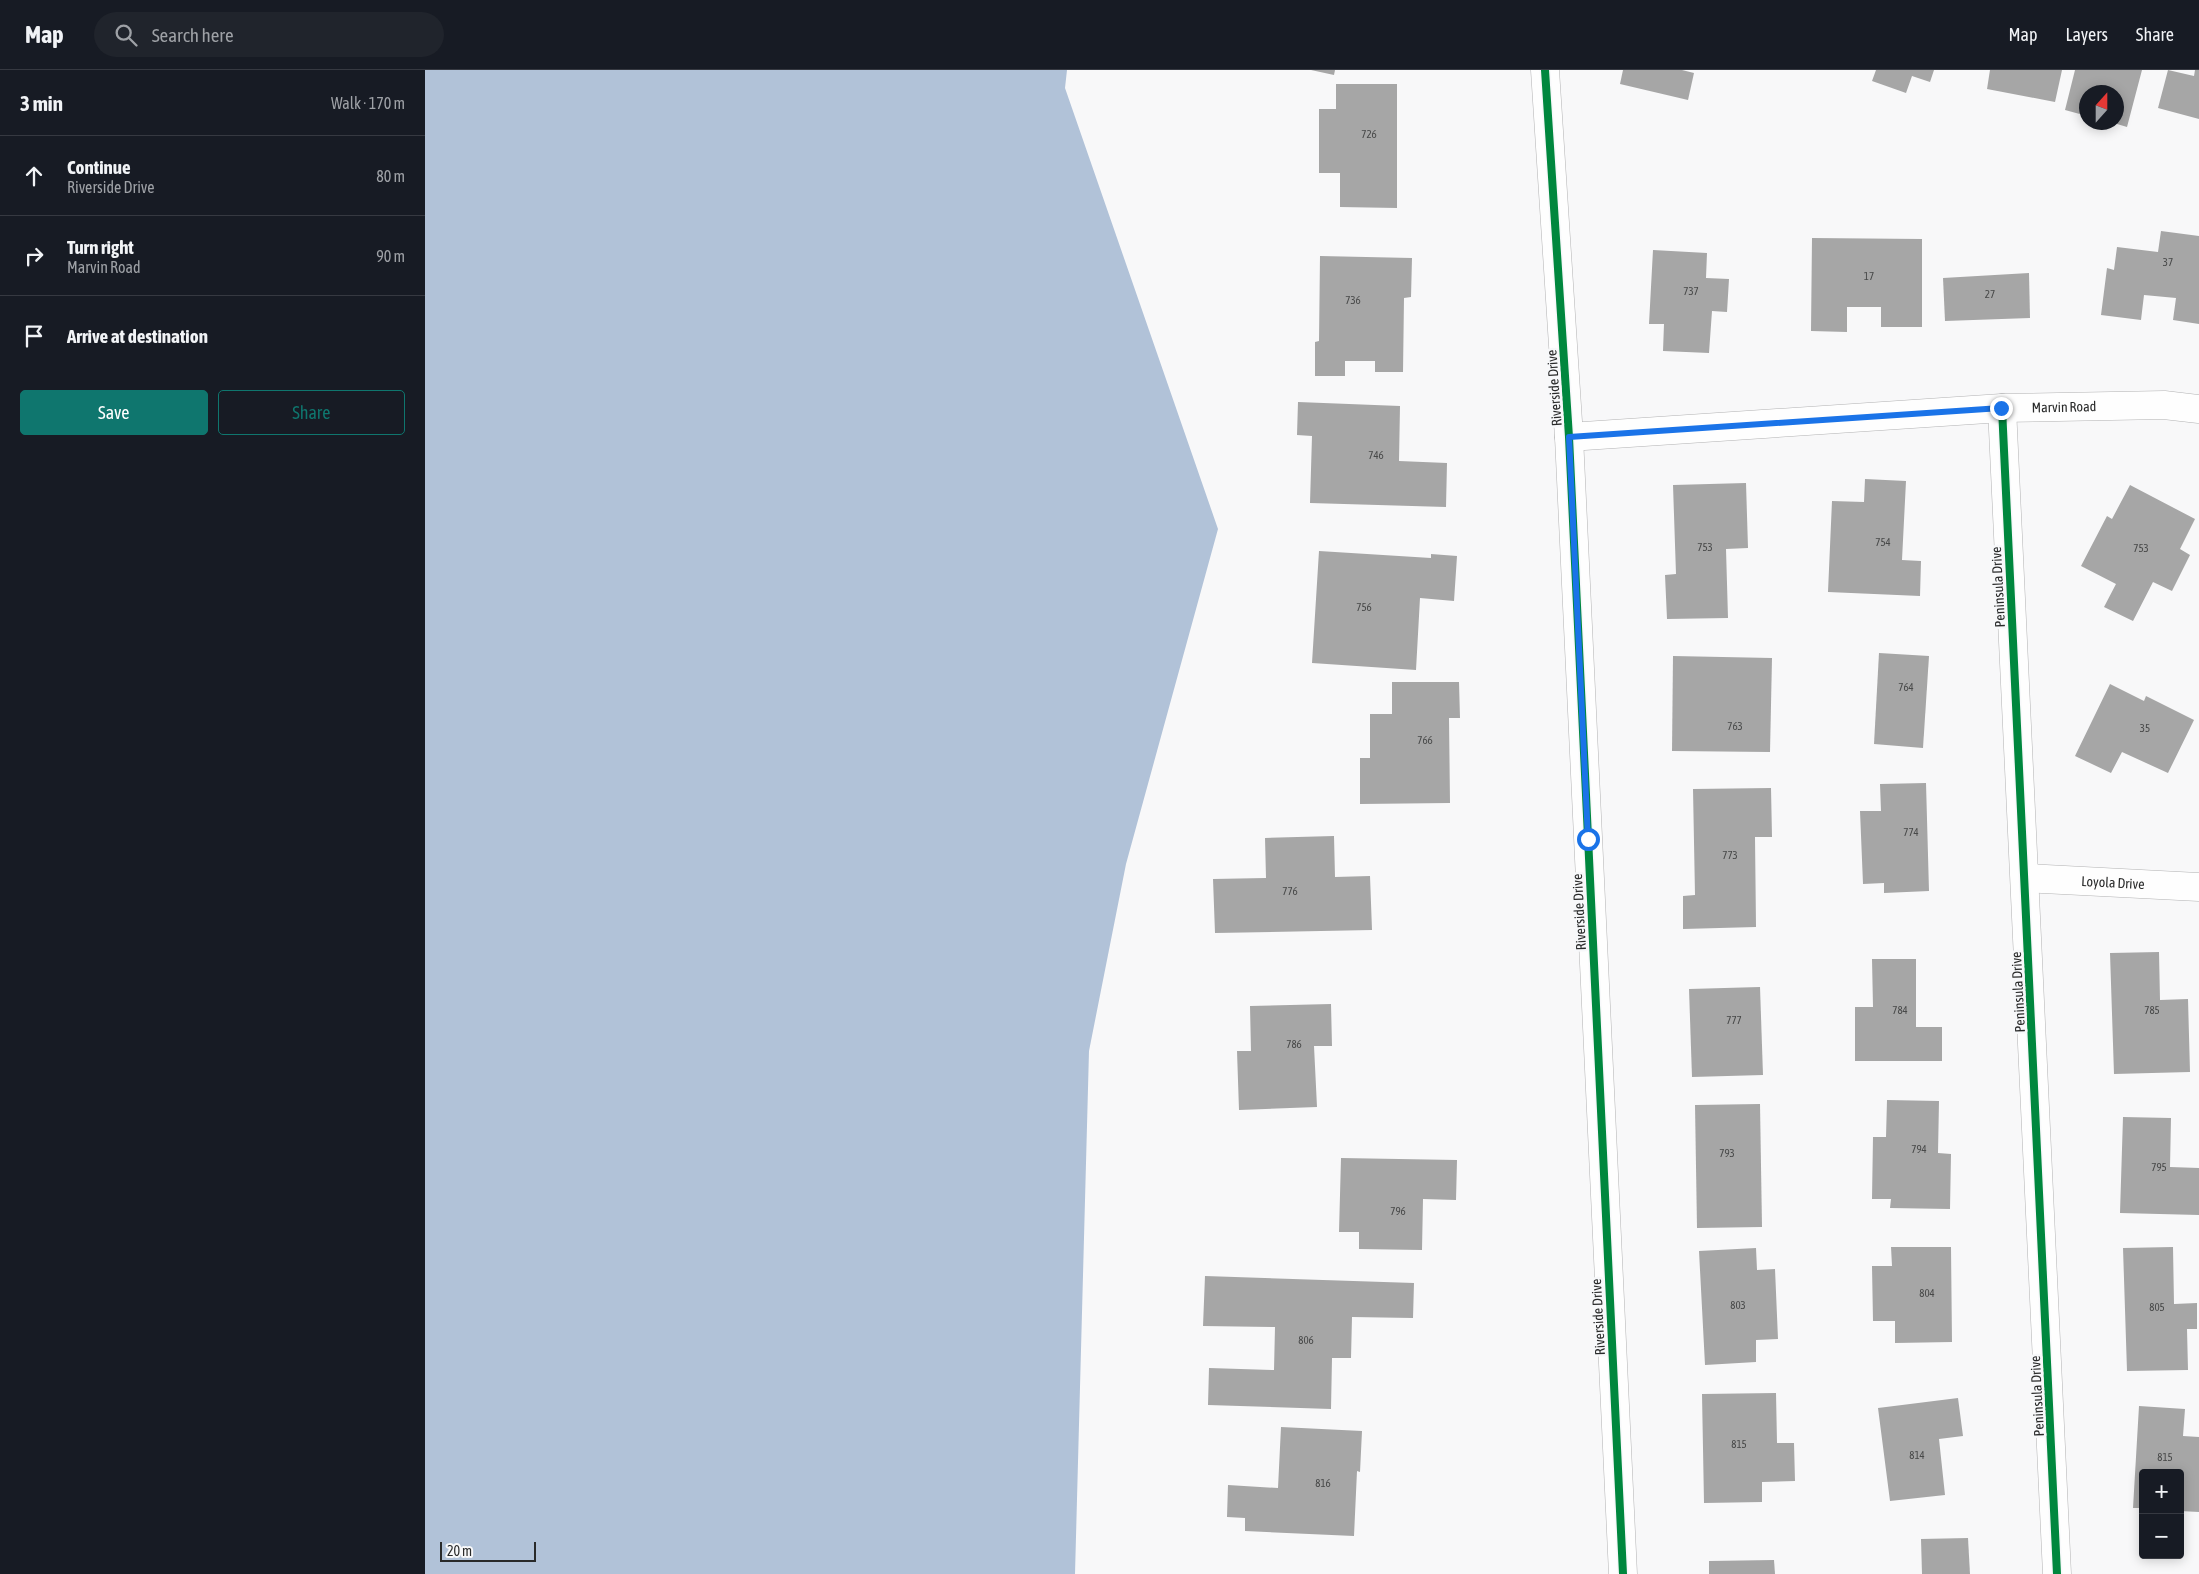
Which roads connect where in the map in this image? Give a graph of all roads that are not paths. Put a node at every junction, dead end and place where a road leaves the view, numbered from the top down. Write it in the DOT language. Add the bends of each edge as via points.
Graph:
graph roads {
  1 [pos="1545,70"];
  2 [pos="2001,408"];
  3 [pos="2199,409"];
  4 [pos="1569,437"];
  5 [pos="2025,878"];
  6 [pos="2199,887"];
  7 [pos="1623,1574"];
  8 [pos="2057,1574"];
  1 -- 4 [label="street, Riverside Drive"];
  2 -- 3 [label="street, Marvin Road" via="2164,405"];
  2 -- 4 [label="street, Marvin Road"];
  2 -- 5 [label="street, Peninsula Drive"];
  4 -- 7 [label="street, Riverside Drive"];
  5 -- 6 [label="street, Loyola Drive"];
  5 -- 8 [label="street, Peninsula Drive"];
}
